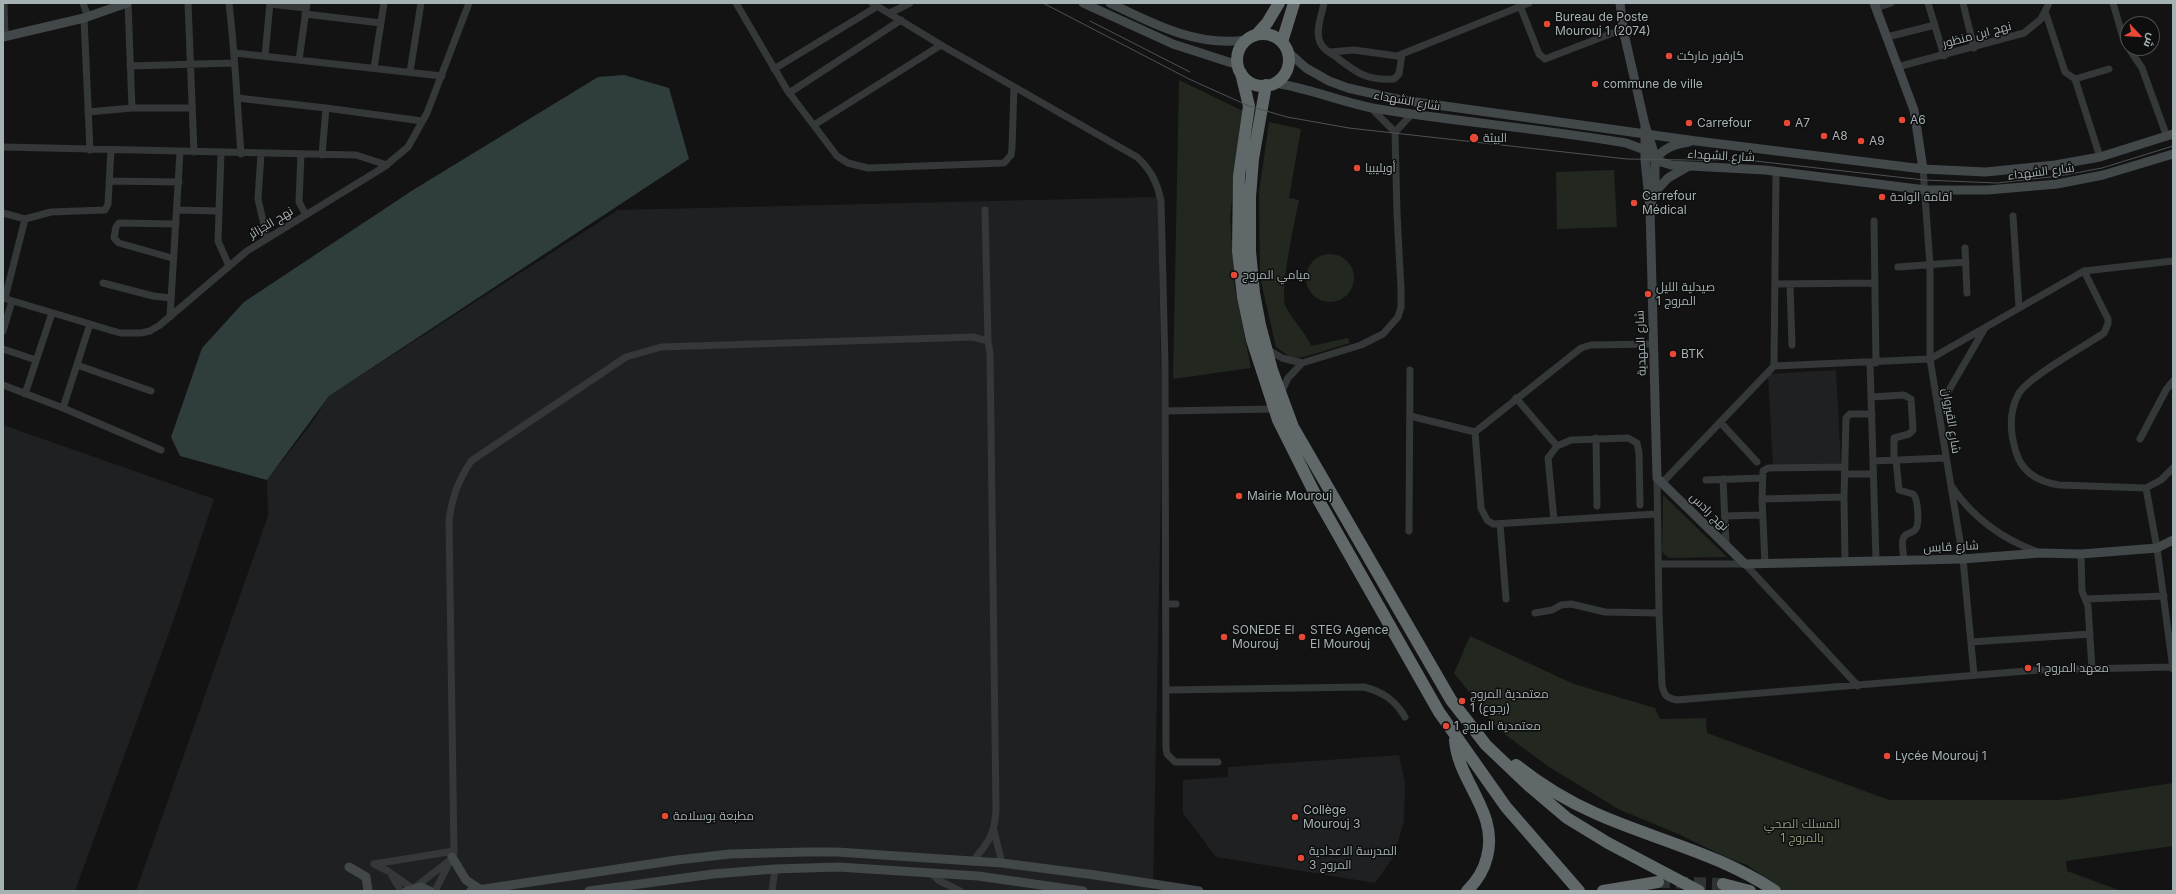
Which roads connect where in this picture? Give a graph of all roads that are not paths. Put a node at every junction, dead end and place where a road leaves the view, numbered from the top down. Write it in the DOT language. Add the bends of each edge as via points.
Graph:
graph roads {
  1 [pos="4,3"];
  2 [pos="83,3"];
  3 [pos="127,3"];
  4 [pos="188,3"];
  5 [pos="229,3"];
  6 [pos="384,3"];
  7 [pos="420,3"];
  8 [pos="469,3"];
  9 [pos="736,3"];
  10 [pos="910,3"];
  11 [pos="1083,3"];
  12 [pos="1110,3"];
  13 [pos="1280,3"];
  14 [pos="1294,3"];
  15 [pos="1324,3"];
  16 [pos="1529,3"];
  17 [pos="1620,3"];
  18 [pos="1891,3"];
  19 [pos="1928,3"];
  20 [pos="1963,3"];
  21 [pos="2049,3"];
  22 [pos="2113,3"];
  23 [pos="270,4"];
  24 [pos="875,5"];
  25 [pos="1520,5"];
  26 [pos="1875,5"];
  27 [pos="306,8"];
  28 [pos="2045,11"];
  29 [pos="890,13"];
  30 [pos="86,17"];
  31 [pos="901,20"];
  32 [pos="381,23"];
  33 [pos="1935,25"];
  34 [pos="1623,28"];
  35 [pos="4,36"];
  36 [pos="1252,37"];
  37 [pos="1887,37"];
  38 [pos="941,45"];
  39 [pos="1285,46"];
  40 [pos="1974,48"];
  41 [pos="1330,52"];
  42 [pos="235,53"];
  43 [pos="1402,54"];
  44 [pos="265,56"];
  45 [pos="1944,56"];
  46 [pos="299,60"];
  47 [pos="234,63"];
  48 [pos="130,66"];
  49 [pos="191,66"];
  50 [pos="1897,66"];
  51 [pos="374,68"];
  52 [pos="774,69"];
  53 [pos="1239,69"];
  54 [pos="2109,69"];
  55 [pos="410,72"];
  56 [pos="442,76"];
  57 [pos="2075,79"];
  58 [pos="1270,84"];
  59 [pos="1014,87"];
  60 [pos="789,93"];
  61 [pos="237,98"];
  62 [pos="1370,107"];
  63 [pos="132,108"];
  64 [pos="192,108"];
  65 [pos="326,108"];
  66 [pos="88,112"];
  67 [pos="1412,114"];
  68 [pos="422,122"];
  69 [pos="814,125"];
  70 [pos="1646,131"];
  71 [pos="1396,132"];
  72 [pos="2170,136"];
  73 [pos="1696,141"];
  74 [pos="3,147"];
  75 [pos="90,150"];
  76 [pos="111,150"];
  77 [pos="1644,150"];
  78 [pos="180,152"];
  79 [pos="194,152"];
  80 [pos="221,153"];
  81 [pos="241,154"];
  82 [pos="261,154"];
  83 [pos="301,154"];
  84 [pos="2173,154"];
  85 [pos="322,155"];
  86 [pos="2100,157"];
  87 [pos="1655,160"];
  88 [pos="387,165"];
  89 [pos="1687,167"];
  90 [pos="1923,169"];
  91 [pos="1776,171"];
  92 [pos="1646,172"];
  93 [pos="109,180"];
  94 [pos="179,182"];
  95 [pos="1926,190"];
  96 [pos="1655,192"];
  97 [pos="1650,208"];
  98 [pos="177,210"];
  99 [pos="985,210"];
  100 [pos="219,211"];
  101 [pos="3,213"];
  102 [pos="306,215"];
  103 [pos="2013,216"];
  104 [pos="25,219"];
  105 [pos="1874,221"];
  106 [pos="176,224"];
  107 [pos="267,238"];
  108 [pos="1965,248"];
  109 [pos="172,258"];
  110 [pos="2173,261"];
  111 [pos="1966,262"];
  112 [pos="1930,265"];
  113 [pos="229,266"];
  114 [pos="1898,267"];
  115 [pos="2084,271"];
  116 [pos="102,282"];
  117 [pos="1875,283"];
  118 [pos="1775,284"];
  119 [pos="1790,284"];
  120 [pos="1967,293"];
  121 [pos="171,298"];
  122 [pos="7,299"];
  123 [pos="2019,308"];
  124 [pos="52,313"];
  125 [pos="170,317"];
  126 [pos="90,324"];
  127 [pos="1985,328"];
  128 [pos="3,331"];
  129 [pos="988,341"];
  130 [pos="1654,344"];
  131 [pos="1792,345"];
  132 [pos="3,348"];
  133 [pos="1266,349"];
  134 [pos="36,360"];
  135 [pos="1930,360"];
  136 [pos="1302,363"];
  137 [pos="1873,363"];
  138 [pos="76,365"];
  139 [pos="1774,366"];
  140 [pos="1410,370"];
  141 [pos="2173,382"];
  142 [pos="3,385"];
  143 [pos="151,391"];
  144 [pos="25,394"];
  145 [pos="1280,396"];
  146 [pos="1871,397"];
  147 [pos="1516,398"];
  148 [pos="63,408"];
  149 [pos="1273,409"];
  150 [pos="1938,409"];
  151 [pos="1165,411"];
  152 [pos="1872,414"];
  153 [pos="1410,416"];
  154 [pos="1720,422"];
  155 [pos="1475,432"];
  156 [pos="1596,438"];
  157 [pos="2140,438"];
  158 [pos="1557,446"];
  159 [pos="161,450"];
  160 [pos="1946,458"];
  161 [pos="1895,460"];
  162 [pos="1873,461"];
  163 [pos="1757,462"];
  164 [pos="2173,468"];
  165 [pos="1845,471"];
  166 [pos="1873,474"];
  167 [pos="1762,478"];
  168 [pos="1723,479"];
  169 [pos="1706,480"];
  170 [pos="1659,481"];
  171 [pos="1950,484"];
  172 [pos="2146,488"];
  173 [pos="1844,497"];
  174 [pos="1762,499"];
  175 [pos="1640,505"];
  176 [pos="1597,506"];
  177 [pos="1656,514"];
  178 [pos="1762,515"];
  179 [pos="1724,516"];
  180 [pos="1554,520"];
  181 [pos="1500,524"];
  182 [pos="1409,531"];
  183 [pos="2173,540"];
  184 [pos="1726,545"];
  185 [pos="2157,548"];
  186 [pos="2040,553"];
  187 [pos="2081,554"];
  188 [pos="1963,559"];
  189 [pos="1876,560"];
  190 [pos="1846,561"];
  191 [pos="1904,561"];
  192 [pos="1765,563"];
  193 [pos="1658,564"];
  194 [pos="1745,564"];
  195 [pos="2164,596"];
  196 [pos="1506,599"];
  197 [pos="2086,599"];
  198 [pos="1166,604"];
  199 [pos="1176,604"];
  200 [pos="1535,613"];
  201 [pos="1659,613"];
  202 [pos="2090,634"];
  203 [pos="1971,642"];
  204 [pos="2173,667"];
  205 [pos="2092,669"];
  206 [pos="1974,675"];
  207 [pos="1858,686"];
  208 [pos="1167,690"];
  209 [pos="1405,717"];
  210 [pos="1472,727"];
  211 [pos="1454,735"];
  212 [pos="1218,762"];
  213 [pos="994,831"];
  214 [pos="452,856"];
  215 [pos="972,862"];
  216 [pos="1002,863"];
  217 [pos="349,867"];
  218 [pos="775,869"];
  219 [pos="388,871"];
  220 [pos="932,874"];
  221 [pos="1658,882"];
  222 [pos="1723,884"];
  223 [pos="411,889"];
  224 [pos="481,890"];
  225 [pos="598,890"];
  226 [pos="368,891"];
  227 [pos="401,891"];
  228 [pos="430,891"];
  229 [pos="435,891"];
  230 [pos="471,891"];
  231 [pos="589,891"];
  232 [pos="772,891"];
  233 [pos="960,891"];
  234 [pos="1083,891"];
  235 [pos="1200,891"];
  236 [pos="1467,891"];
  237 [pos="1579,891"];
  238 [pos="1603,891"];
  239 [pos="1699,891"];
  240 [pos="1750,891"];
  241 [pos="1775,891"];
  1 -- 35 [label="street"];
  2 -- 30 [label="street"];
  3 -- 30 [label="main road"];
  3 -- 48 [label="street"];
  4 -- 49 [label="street"];
  5 -- 42 [label="street"];
  6 -- 32 [label="street"];
  7 -- 55 [label="street"];
  8 -- 56 [label="street, نهج الجزائر"];
  9 -- 52 [label="street"];
  10 -- 29 [label="street"];
  11 -- 53 [label="main road" via="1173,44"];
  12 -- 36 [label="main road" via="1176,33 1224,43"];
  13 -- 36 [label="highway" via="1271,18"];
  14 -- 39 [label="highway"];
  15 -- 41 [label="street" via="1318,33 1322,47"];
  16 -- 25 [label="street"];
  17 -- 34 [label="main road"];
  18 -- 26 [label="street"];
  19 -- 33 [label="street"];
  20 -- 40 [label="street"];
  21 -- 28 [label="street, نهج ابن منظور"];
  22 -- 72 [label="street" via="2124,41 2142,68"];
  23 -- 27 [label="street"];
  23 -- 44 [label="street"];
  24 -- 29 [label="street"];
  24 -- 52 [label="street"];
  25 -- 34 [label="street" via="1539,54 1545,59"];
  25 -- 43 [label="street"];
  26 -- 37 [label="main road"];
  27 -- 32 [label="street"];
  27 -- 46 [label="street"];
  28 -- 40 [label="street, نهج ابن منظور" via="2036,25 2024,33"];
  28 -- 57 [label="street" via="2065,72"];
  29 -- 31 [label="street"];
  30 -- 35 [label="main road"];
  30 -- 66 [label="street"];
  31 -- 38 [label="street"];
  31 -- 60 [label="street"];
  32 -- 51 [label="street"];
  33 -- 37 [label="street"];
  33 -- 45 [label="street"];
  34 -- 70 [label="main road"];
  36 -- 39 [label="highway" via="1271,35"];
  36 -- 53 [label="highway" via="1239,51"];
  37 -- 50 [label="main road"];
  38 -- 59 [label="street"];
  38 -- 69 [label="street"];
  39 -- 58 [label="highway" via="1289,58 1285,73"];
  39 -- 70 [label="main road, شارع الشهداء" via="1315,75 1348,88 1379,96 1482,112"];
  40 -- 45 [label="street, نهج ابن منظور"];
  41 -- 43 [label="street" via="1354,50 1388,56"];
  41 -- 43 [label="street" via="1360,74 1392,79 1399,74"];
  42 -- 44 [label="street"];
  42 -- 47 [label="street"];
  44 -- 46 [label="street"];
  45 -- 50 [label="street, نهج ابن منظور"];
  46 -- 51 [label="street"];
  47 -- 49 [label="street"];
  47 -- 61 [label="street"];
  48 -- 49 [label="street"];
  48 -- 63 [label="street"];
  49 -- 64 [label="street"];
  50 -- 90 [label="main road" via="1914,110"];
  51 -- 55 [label="street"];
  52 -- 60 [label="street"];
  53 -- 58 [label="highway" via="1252,83"];
  53 -- 149 [label="highway" via="1249,106 1239,176 1238,251 1243,297 1252,340"];
  54 -- 57 [label="street"];
  55 -- 56 [label="street"];
  56 -- 68 [label="street, نهج الجزائر"];
  57 -- 86 [label="street"];
  58 -- 62 [label="main road, شارع الشهداء" via="1298,86"];
  58 -- 133 [label="highway" via="1253,159 1250,197 1250,250 1254,293"];
  59 -- 69 [label="street" via="1012,148 1011,155 1004,163 868,168 858,166 837,156"];
  59 -- 151 [label="street" via="1137,157 1149,169 1158,185 1161,201"];
  60 -- 69 [label="street"];
  61 -- 65 [label="street"];
  61 -- 81 [label="street"];
  62 -- 67 [label="main road, شارع الشهداء"];
  62 -- 71 [label="street"];
  63 -- 64 [label="street"];
  63 -- 66 [label="street"];
  64 -- 79 [label="street"];
  65 -- 68 [label="street"];
  65 -- 85 [label="street"];
  66 -- 75 [label="street"];
  67 -- 71 [label="street"];
  67 -- 77 [label="main road, شارع الشهداء" via="1612,141"];
  68 -- 88 [label="street, نهج الجزائر" via="408,147"];
  70 -- 73 [label="main road, شارع الشهداء"];
  70 -- 77 [label="main road"];
  70 -- 87 [label="main road"];
  71 -- 136 [label="street" via="1401,289 1398,317 1383,334 1361,345"];
  72 -- 86 [label="main road, شارع الشهداء"];
  73 -- 87 [label="main road" via="1671,146 1662,151"];
  73 -- 90 [label="main road, شارع الشهداء"];
  74 -- 75 [label="street"];
  75 -- 76 [label="street"];
  76 -- 78 [label="street"];
  76 -- 93 [label="street"];
  77 -- 87 [label="main road, شارع الشهداء"];
  77 -- 92 [label="main road"];
  78 -- 79 [label="street"];
  78 -- 94 [label="street"];
  79 -- 80 [label="street"];
  80 -- 81 [label="street"];
  80 -- 100 [label="street"];
  81 -- 82 [label="street"];
  82 -- 83 [label="street"];
  82 -- 107 [label="street" via="258,199"];
  83 -- 85 [label="street"];
  83 -- 102 [label="street" via="299,199"];
  84 -- 95 [label="main road, شارع الشهداء" via="2103,175 2057,184 1988,190"];
  85 -- 88 [label="street" via="356,155"];
  86 -- 90 [label="main road, شارع الشهداء" via="2055,165 1986,172"];
  87 -- 89 [label="main road, شارع الشهداء"];
  87 -- 92 [label="main road"];
  87 -- 96 [label="main road"];
  88 -- 102 [label="street, نهج الجزائر"];
  89 -- 91 [label="main road, شارع الشهداء"];
  89 -- 96 [label="main road" via="1668,178"];
  90 -- 95 [label="street, شارع القيروان"];
  91 -- 95 [label="main road, شارع الشهداء"];
  91 -- 118 [label="street"];
  92 -- 97 [label="main road"];
  93 -- 94 [label="street"];
  93 -- 104 [label="street" via="108,204 105,210 51,212"];
  94 -- 98 [label="street"];
  95 -- 112 [label="street, شارع القيروان"];
  96 -- 97 [label="main road"];
  97 -- 130 [label="main road, شارع المهدية"];
  98 -- 100 [label="street"];
  98 -- 106 [label="street"];
  99 -- 129 [label="street"];
  100 -- 113 [label="street" via="218,241"];
  101 -- 104 [label="street"];
  102 -- 107 [label="street, نهج الجزائر"];
  103 -- 123 [label="street"];
  104 -- 122 [label="street"];
  105 -- 117 [label="street"];
  106 -- 109 [label="street"];
  106 -- 109 [label="street" via="119,223 114,238 118,243"];
  107 -- 113 [label="street, نهج الجزائر"];
  108 -- 111 [label="street"];
  109 -- 121 [label="street"];
  110 -- 115 [label="street"];
  111 -- 112 [label="street"];
  111 -- 120 [label="street"];
  112 -- 114 [label="street"];
  112 -- 135 [label="street, شارع القيروان"];
  113 -- 125 [label="street, نهج الجزائر"];
  115 -- 123 [label="street"];
  115 -- 172 [label="street" via="2108,319 2107,329 2020,392 2011,414 2017,457 2035,478 2046,483"];
  116 -- 121 [label="street" via="153,296"];
  117 -- 119 [label="street"];
  117 -- 137 [label="street"];
  118 -- 119 [label="street"];
  118 -- 139 [label="street"];
  119 -- 131 [label="street"];
  121 -- 125 [label="street"];
  122 -- 124 [label="street, نهج الجزائر"];
  122 -- 128 [label="street"];
  123 -- 127 [label="street"];
  124 -- 126 [label="street, نهج الجزائر"];
  124 -- 134 [label="street"];
  125 -- 126 [label="street, نهج الجزائر" via="150,332 141,333 120,333"];
  126 -- 138 [label="street"];
  127 -- 135 [label="street"];
  127 -- 150 [label="street"];
  129 -- 213 [label="street" via="996,809"];
  129 -- 214 [label="street" via="974,337 661,347 626,357 471,461 458,482 449,521"];
  130 -- 147 [label="street" via="1591,345 1581,348"];
  130 -- 170 [label="main road, شارع المهدية"];
  132 -- 134 [label="street"];
  133 -- 136 [label="street" via="1286,359"];
  133 -- 145 [label="highway"];
  134 -- 144 [label="street"];
  135 -- 137 [label="street"];
  135 -- 150 [label="street, شارع القيروان"];
  136 -- 145 [label="street" via="1288,378"];
  137 -- 139 [label="street"];
  137 -- 146 [label="street"];
  138 -- 143 [label="street"];
  138 -- 148 [label="street"];
  139 -- 154 [label="street"];
  140 -- 153 [label="street"];
  141 -- 157 [label="street"];
  142 -- 144 [label="street"];
  144 -- 148 [label="street"];
  145 -- 210 [label="highway" via="1293,427 1447,693"];
  146 -- 152 [label="street"];
  146 -- 161 [label="street" via="1904,395 1909,396 1912,401 1913,430 1909,434 1894,438"];
  147 -- 155 [label="street"];
  147 -- 158 [label="street"];
  148 -- 159 [label="street"];
  149 -- 151 [label="street"];
  149 -- 211 [label="highway" via="1314,494"];
  150 -- 160 [label="street, شارع القيروان"];
  151 -- 198 [label="street"];
  152 -- 162 [label="street"];
  152 -- 165 [label="street" via="1850,414 1846,418"];
  153 -- 155 [label="street"];
  153 -- 182 [label="street"];
  154 -- 163 [label="street"];
  154 -- 170 [label="street"];
  155 -- 181 [label="street" via="1483,515 1487,520"];
  156 -- 158 [label="street" via="1571,440"];
  156 -- 175 [label="street" via="1628,438 1637,443"];
  156 -- 176 [label="street"];
  158 -- 180 [label="street" via="1548,462"];
  160 -- 161 [label="street"];
  160 -- 171 [label="street, شارع القيروان"];
  161 -- 162 [label="street"];
  161 -- 191 [label="street" via="1899,490 1913,494 1917,501 1917,526 1903,539"];
  162 -- 166 [label="street"];
  164 -- 172 [label="street" via="2161,480"];
  165 -- 166 [label="street"];
  165 -- 167 [label="street" via="1768,468 1763,471"];
  165 -- 173 [label="street"];
  166 -- 189 [label="street"];
  167 -- 168 [label="street"];
  167 -- 174 [label="street"];
  168 -- 169 [label="street"];
  168 -- 179 [label="street"];
  170 -- 177 [label="street"];
  170 -- 184 [label="main road, نهج رادس"];
  171 -- 186 [label="street" via="1969,510 1981,521 2019,545"];
  171 -- 188 [label="street, شارع القيروان"];
  172 -- 185 [label="street"];
  173 -- 174 [label="street"];
  173 -- 190 [label="street"];
  174 -- 178 [label="street"];
  177 -- 180 [label="street"];
  177 -- 193 [label="street"];
  178 -- 179 [label="street"];
  178 -- 192 [label="street"];
  179 -- 184 [label="street"];
  180 -- 181 [label="street"];
  181 -- 196 [label="street"];
  183 -- 185 [label="main road"];
  184 -- 194 [label="main road, نهج رادس"];
  185 -- 187 [label="main road, شارع قابس"];
  185 -- 195 [label="street"];
  186 -- 187 [label="main road, شارع قابس"];
  186 -- 188 [label="main road, شارع قابس"];
  187 -- 197 [label="street" via="2082,591"];
  188 -- 191 [label="main road, شارع قابس"];
  188 -- 203 [label="street, شارع القيروان"];
  189 -- 190 [label="main road, شارع قابس"];
  189 -- 191 [label="main road, شارع قابس"];
  190 -- 192 [label="main road, شارع قابس"];
  192 -- 194 [label="main road, شارع قابس"];
  193 -- 194 [label="street"];
  193 -- 201 [label="street"];
  194 -- 207 [label="street"];
  195 -- 197 [label="street"];
  195 -- 204 [label="street"];
  197 -- 202 [label="street"];
  198 -- 199 [label="street"];
  198 -- 208 [label="street"];
  200 -- 201 [label="street" via="1571,604 1605,612"];
  201 -- 207 [label="street" via="1662,685 1664,694 1669,699"];
  202 -- 203 [label="street"];
  202 -- 205 [label="street"];
  203 -- 206 [label="street, شارع القيروان"];
  204 -- 205 [label="street"];
  205 -- 206 [label="street"];
  206 -- 207 [label="street"];
  208 -- 209 [label="street" via="1364,687 1389,697 1399,706"];
  208 -- 212 [label="street" via="1166,748 1170,759 1181,763"];
  210 -- 239 [label="highway" via="1511,770 1567,818 1608,843"];
  210 -- 241 [label="highway" via="1532,778 1566,799 1614,821 1712,858"];
  211 -- 236 [label="highway" via="1457,753 1483,809 1490,836 1483,868"];
  211 -- 237 [label="highway" via="1506,807"];
  213 -- 215 [label="street"];
  213 -- 216 [label="street"];
  214 -- 219 [label="street" via="374,864"];
  214 -- 223 [label="street"];
  214 -- 224 [label="main road" via="466,880"];
  214 -- 229 [label="street"];
  215 -- 216 [label="main road"];
  215 -- 224 [label="main road" via="838,852 730,854"];
  216 -- 235 [label="main road" via="1095,874"];
  217 -- 226 [label="main road" via="366,877"];
  218 -- 220 [label="main road" via="838,866"];
  218 -- 225 [label="main road" via="653,881"];
  218 -- 232 [label="street"];
  219 -- 223 [label="street"];
  219 -- 227 [label="street"];
  220 -- 233 [label="street" via="938,880"];
  220 -- 234 [label="main road" via="978,876"];
  221 -- 238 [label="highway"];
  222 -- 240 [label="highway"];
  223 -- 228 [label="main road" via="421,887"];
  224 -- 230 [label="main road"];
  225 -- 231 [label="main road"];
}
